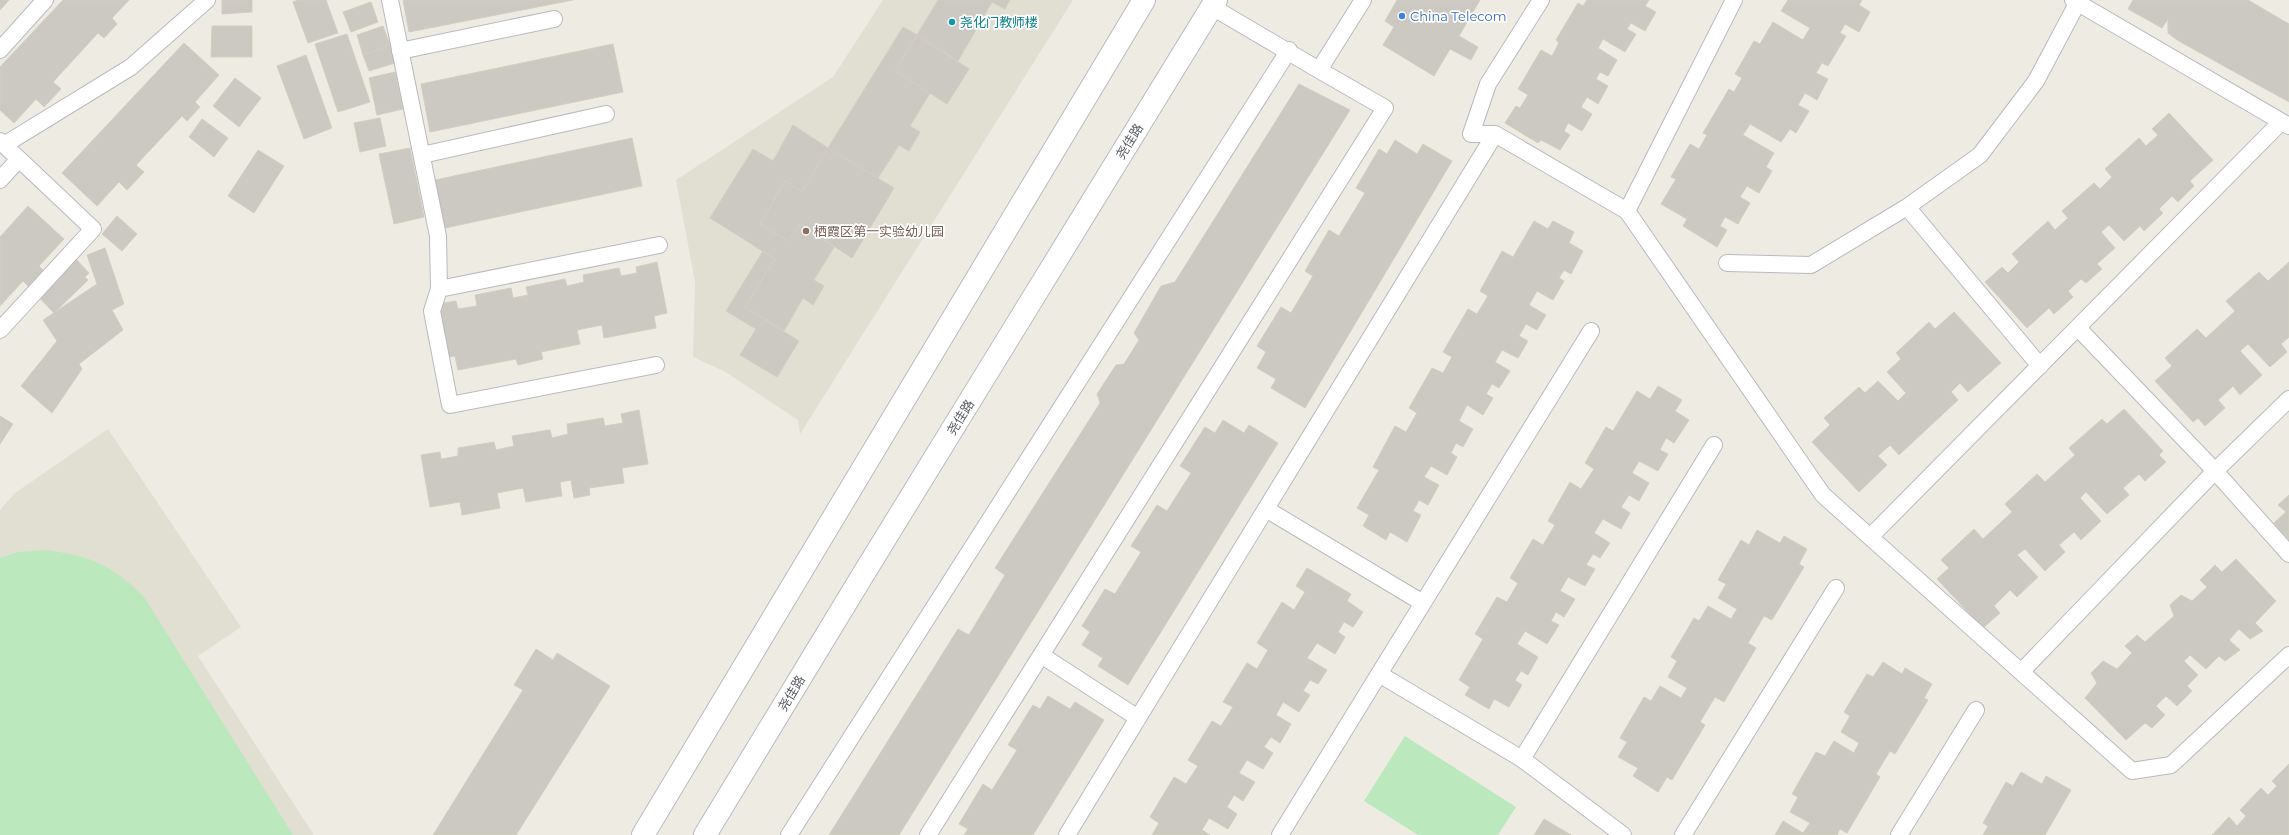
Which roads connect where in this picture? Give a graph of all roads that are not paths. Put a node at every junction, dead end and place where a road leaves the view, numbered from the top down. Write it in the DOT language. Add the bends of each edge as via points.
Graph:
graph roads {
  1 [pos="45,0"];
  2 [pos="207,0"];
  3 [pos="390,0"];
  4 [pos="1144,0"];
  5 [pos="1363,0"];
  6 [pos="1541,0"];
  7 [pos="1734,0"];
  8 [pos="2077,1"];
  9 [pos="1214,3"];
  10 [pos="554,19"];
  11 [pos="0,50"];
  12 [pos="1289,50"];
  13 [pos="400,52"];
  14 [pos="1319,70"];
  15 [pos="606,114"];
  16 [pos="2285,124"];
  17 [pos="1495,134"];
  18 [pos="2,143"];
  19 [pos="422,155"];
  20 [pos="19,159"];
  21 [pos="0,180"];
  22 [pos="1907,207"];
  23 [pos="1628,211"];
  24 [pos="658,245"];
  25 [pos="1727,263"];
  26 [pos="439,289"];
  27 [pos="2078,328"];
  28 [pos="0,330"];
  29 [pos="1591,331"];
  30 [pos="656,365"];
  31 [pos="2040,366"];
  32 [pos="2289,399"];
  33 [pos="1714,445"];
  34 [pos="2215,471"];
  35 [pos="1266,509"];
  36 [pos="1870,537"];
  37 [pos="2289,554"];
  38 [pos="1836,588"];
  39 [pos="1423,603"];
  40 [pos="1041,656"];
  41 [pos="2289,656"];
  42 [pos="2021,672"];
  43 [pos="1379,674"];
  44 [pos="1976,710"];
  45 [pos="1138,718"];
  46 [pos="1522,759"];
  47 [pos="643,835"];
  48 [pos="706,835"];
  49 [pos="789,835"];
  50 [pos="928,835"];
  51 [pos="1067,835"];
  52 [pos="1280,835"];
  53 [pos="1623,835"];
  54 [pos="1683,835"];
  55 [pos="1899,835"];
  1 -- 11 [label="lane"];
  2 -- 18 [label="lane" via="131,67"];
  3 -- 13 [label="lane"];
  4 -- 47 [label="main road"];
  5 -- 14 [label="lane"];
  6 -- 17 [label="lane" via="1488,84 1472,134"];
  7 -- 23 [label="lane"];
  8 -- 16 [label="lane"];
  8 -- 22 [label="lane" via="2036,81 1980,155"];
  9 -- 12 [label="lane"];
  9 -- 48 [label="main road, 尧佳路"];
  10 -- 13 [label="lane"];
  12 -- 14 [label="lane"];
  12 -- 49 [label="lane"];
  13 -- 19 [label="lane"];
  14 -- 40 [label="lane" via="1385,108"];
  15 -- 19 [label="lane"];
  16 -- 27 [label="lane"];
  17 -- 23 [label="lane"];
  17 -- 35 [label="lane"];
  18 -- 20 [label="lane"];
  19 -- 26 [label="lane" via="438,236"];
  20 -- 21 [label="lane"];
  20 -- 28 [label="lane" via="93,229"];
  22 -- 25 [label="lane" via="1811,265"];
  22 -- 31 [label="lane"];
  23 -- 36 [label="lane" via="1823,495"];
  24 -- 26 [label="lane"];
  26 -- 30 [label="lane" via="432,311 450,405"];
  27 -- 31 [label="lane"];
  27 -- 34 [label="lane"];
  29 -- 39 [label="lane"];
  31 -- 36 [label="lane"];
  32 -- 34 [label="lane"];
  33 -- 46 [label="lane"];
  34 -- 37 [label="lane"];
  34 -- 42 [label="lane"];
  35 -- 39 [label="lane"];
  35 -- 45 [label="lane"];
  36 -- 42 [label="lane"];
  38 -- 54 [label="lane"];
  39 -- 43 [label="lane"];
  40 -- 45 [label="lane"];
  40 -- 50 [label="lane"];
  41 -- 42 [label="lane" via="2171,765 2132,770"];
  43 -- 46 [label="lane"];
  43 -- 52 [label="lane"];
  44 -- 55 [label="lane"];
  45 -- 51 [label="lane"];
  46 -- 53 [label="lane"];
}
